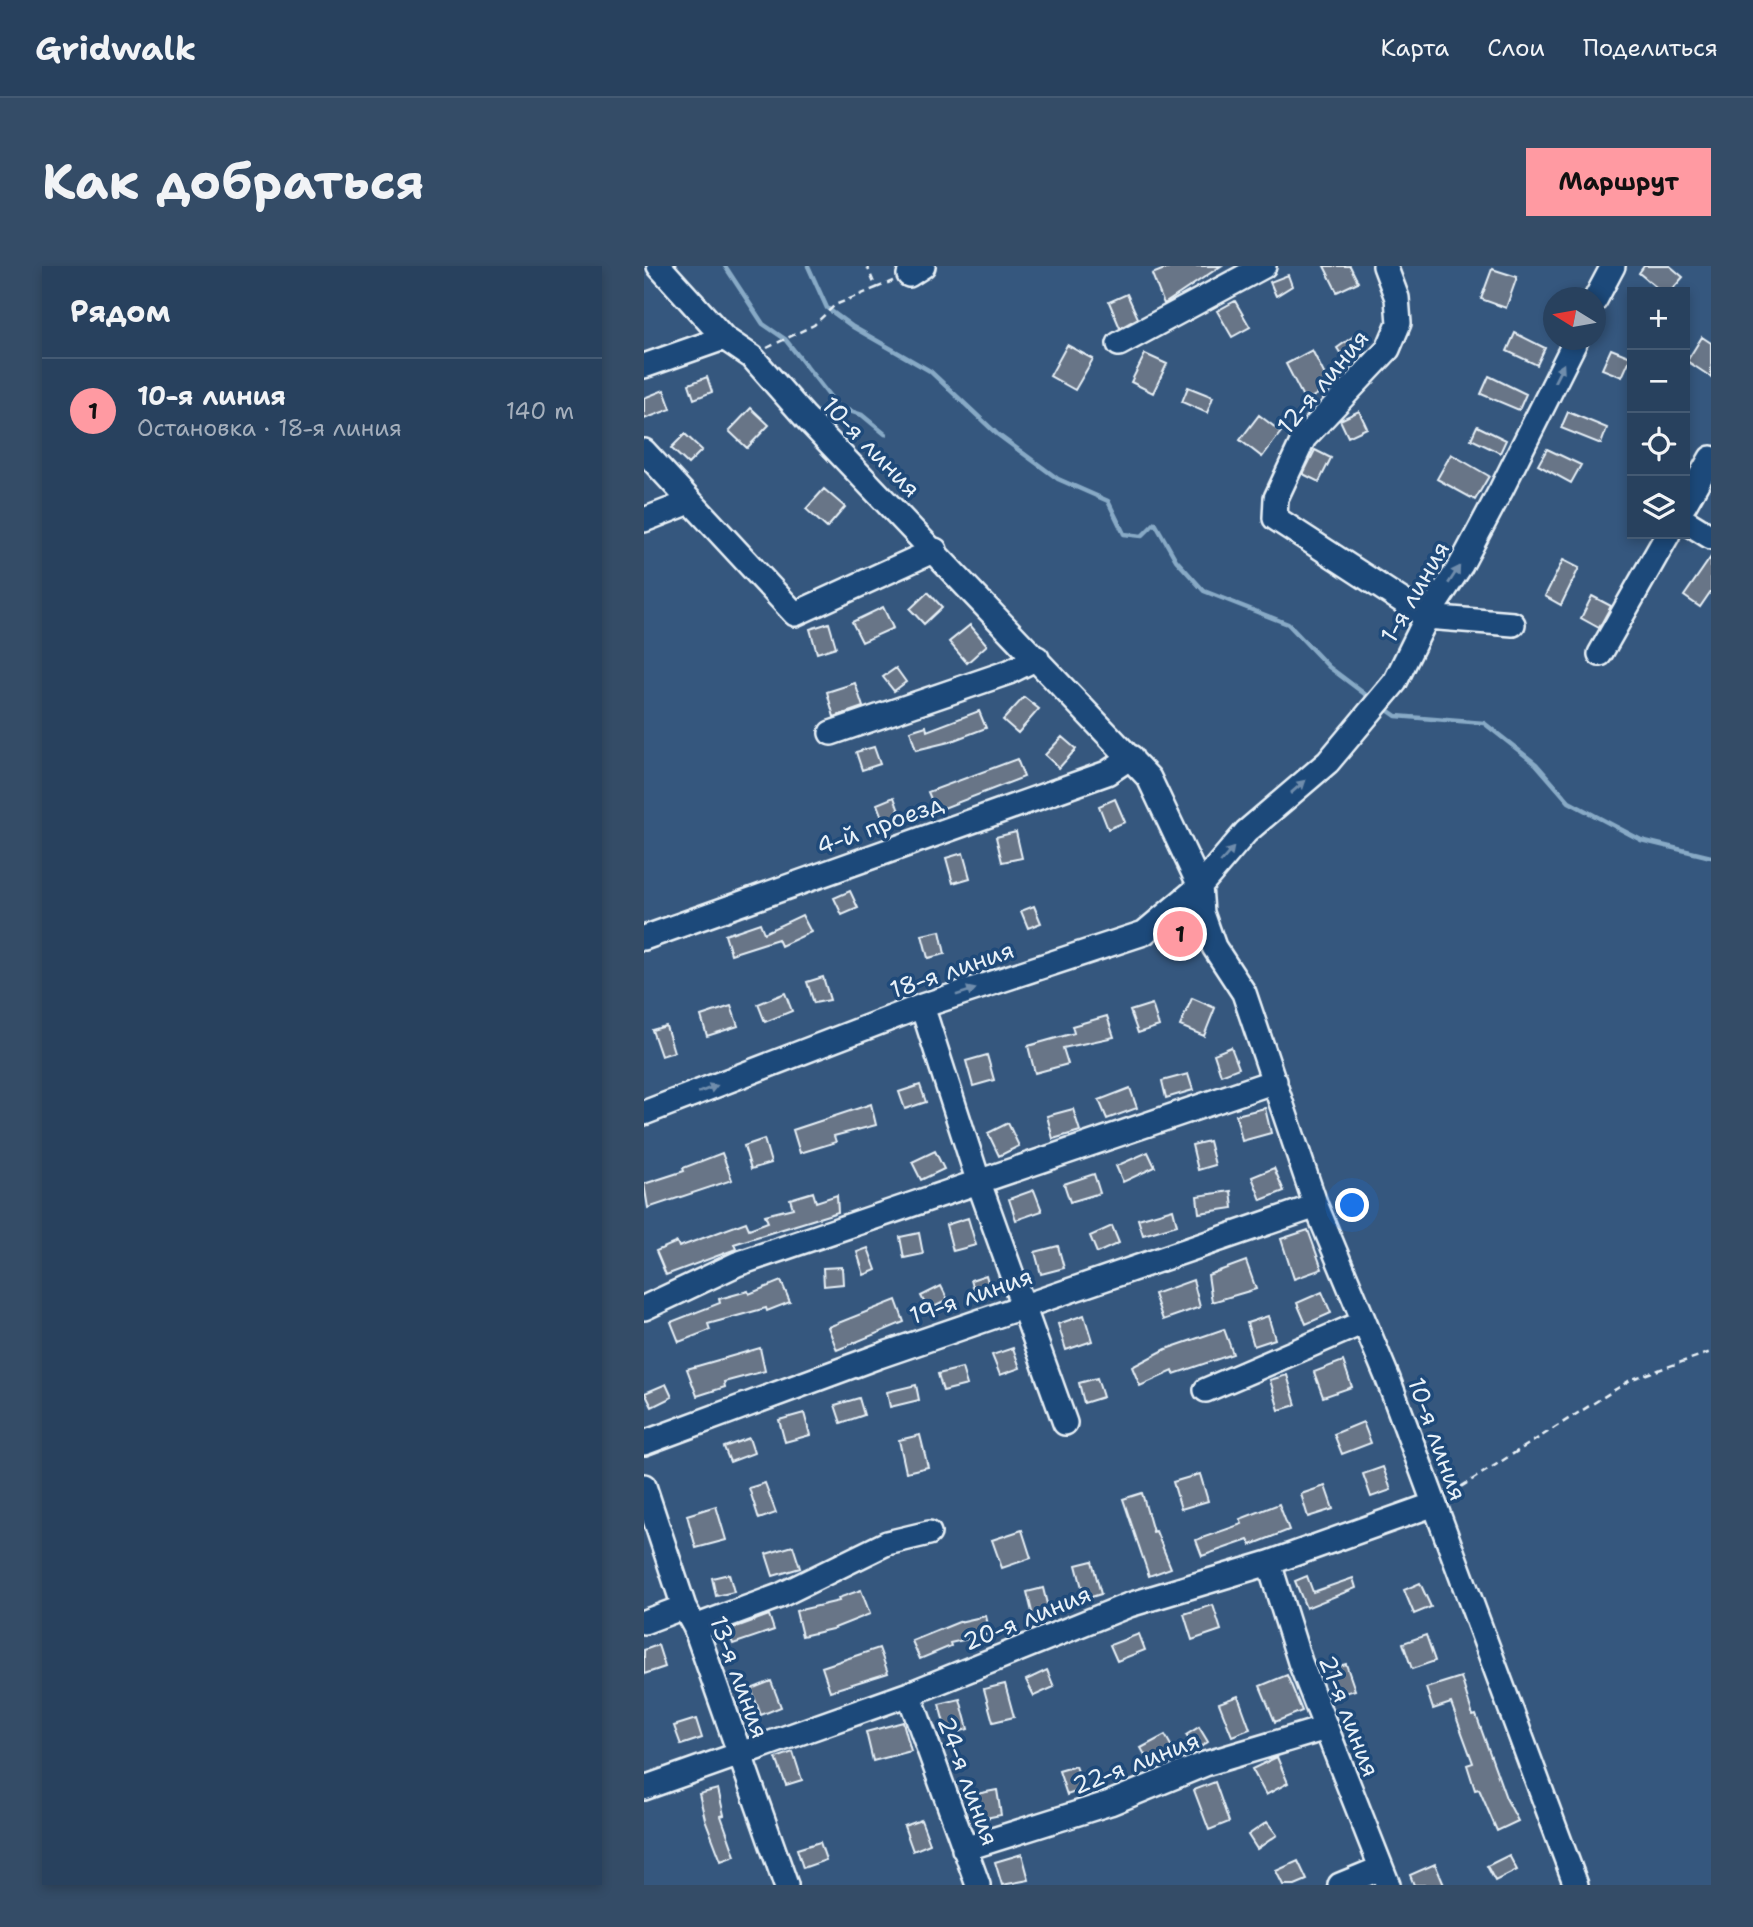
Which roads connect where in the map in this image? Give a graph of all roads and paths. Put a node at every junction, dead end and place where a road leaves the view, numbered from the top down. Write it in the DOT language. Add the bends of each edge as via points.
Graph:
graph roads {
  1 [pos="659,266"];
  2 [pos="867,266"];
  3 [pos="1264,266"];
  4 [pos="1385,266"];
  5 [pos="1613,266"];
  6 [pos="1602,287"];
  7 [pos="724,338"];
  8 [pos="779,341"];
  9 [pos="1119,344"];
  10 [pos="1571,350"];
  11 [pos="644,366"];
  12 [pos="644,451"];
  13 [pos="1711,458"];
  14 [pos="1690,495"];
  15 [pos="690,502"];
  16 [pos="644,520"];
  17 [pos="1690,524"];
  18 [pos="1711,537"];
  19 [pos="1665,539"];
  20 [pos="935,550"];
  21 [pos="1427,617"];
  22 [pos="1513,624"];
  23 [pos="1600,654"];
  24 [pos="1037,657"];
  25 [pos="831,733"];
  26 [pos="1131,757"];
  27 [pos="1246,832"];
  28 [pos="1200,886"];
  29 [pos="644,938"];
  30 [pos="922,1006"];
  31 [pos="1275,1081"];
  32 [pos="644,1114"];
  33 [pos="979,1183"];
  34 [pos="1317,1206"];
  35 [pos="1023,1306"];
  36 [pos="644,1308"];
  37 [pos="1364,1322"];
  38 [pos="1711,1352"];
  39 [pos="1206,1391"];
  40 [pos="1065,1423"];
  41 [pos="644,1443"];
  42 [pos="644,1486"];
  43 [pos="1432,1505"];
  44 [pos="929,1533"];
  45 [pos="1269,1563"];
  46 [pos="690,1617"];
  47 [pos="644,1622"];
  48 [pos="909,1694"];
  49 [pos="1326,1728"];
  50 [pos="740,1754"];
  51 [pos="644,1788"];
  52 [pos="964,1849"];
  53 [pos="1384,1877"];
  54 [pos="786,1885"];
  55 [pos="978,1885"];
  56 [pos="1340,1885"];
  57 [pos="1576,1885"];
  1 -- 7 [label="street, 10-я линия"];
  2 -- 8 [label="path" via="876,288 835,305 828,315"];
  3 -- 9 [label="street"];
  4 -- 21 [label="street, 12-я линия" via="1398,298 1399,323 1388,349 1304,438 1276,498 1275,518"];
  5 -- 6 [label="street"];
  7 -- 11 [label="street"];
  7 -- 20 [label="street, 10-я линия" via="752,357 805,418"];
  21 -- 10 [label="street, 1-я линия, one-way" via="1461,565"];
  12 -- 15 [label="street"];
  13 -- 14 [label="street"];
  15 -- 16 [label="street"];
  15 -- 20 [label="street" via="794,614"];
  17 -- 18 [label="street"];
  19 -- 23 [label="street"];
  20 -- 24 [label="street, 10-я линия"];
  21 -- 22 [label="street"];
  27 -- 21 [label="street, 1-я линия, one-way" via="1328,762 1377,704 1395,682"];
  24 -- 25 [label="street" via="1009,672"];
  24 -- 26 [label="street, 10-я линия"];
  26 -- 28 [label="street, 10-я линия" via="1149,778"];
  26 -- 29 [label="street, 4-й проезд" via="1107,773"];
  28 -- 27 [label="street, 18-я линия, one-way"];
  30 -- 28 [label="street, 18-я линия, one-way" via="1143,933"];
  28 -- 31 [label="street, 10-я линия" via="1202,913 1214,947 1244,993"];
  32 -- 30 [label="street, 18-я линия, one-way"];
  30 -- 33 [label="street"];
  31 -- 33 [label="street"];
  31 -- 34 [label="street, 10-я линия"];
  33 -- 35 [label="street"];
  33 -- 36 [label="street" via="737,1264"];
  34 -- 35 [label="street, 19-я линия"];
  34 -- 37 [label="street, 10-я линия"];
  35 -- 40 [label="street"];
  35 -- 41 [label="street, 19-я линия"];
  37 -- 39 [label="street"];
  37 -- 43 [label="street, 10-я линия"];
  38 -- 43 [label="path" via="1632,1379"];
  42 -- 46 [label="street, 13-я линия"];
  43 -- 45 [label="street, 20-я линия"];
  43 -- 57 [label="street, 10-я линия"];
  44 -- 46 [label="street" via="887,1543 779,1596"];
  45 -- 48 [label="street, 20-я линия" via="1129,1605"];
  45 -- 49 [label="street, 21-я линия"];
  46 -- 47 [label="street"];
  46 -- 50 [label="street, 13-я линия"];
  48 -- 50 [label="street, 20-я линия"];
  48 -- 52 [label="street, 24-я линия"];
  49 -- 52 [label="street, 22-я линия" via="1205,1764 1110,1803"];
  49 -- 53 [label="street, 21-я линия"];
  50 -- 51 [label="street, 20-я линия"];
  50 -- 54 [label="street, 13-я линия"];
  52 -- 55 [label="street, 24-я линия"];
  53 -- 56 [label="street"];
}
